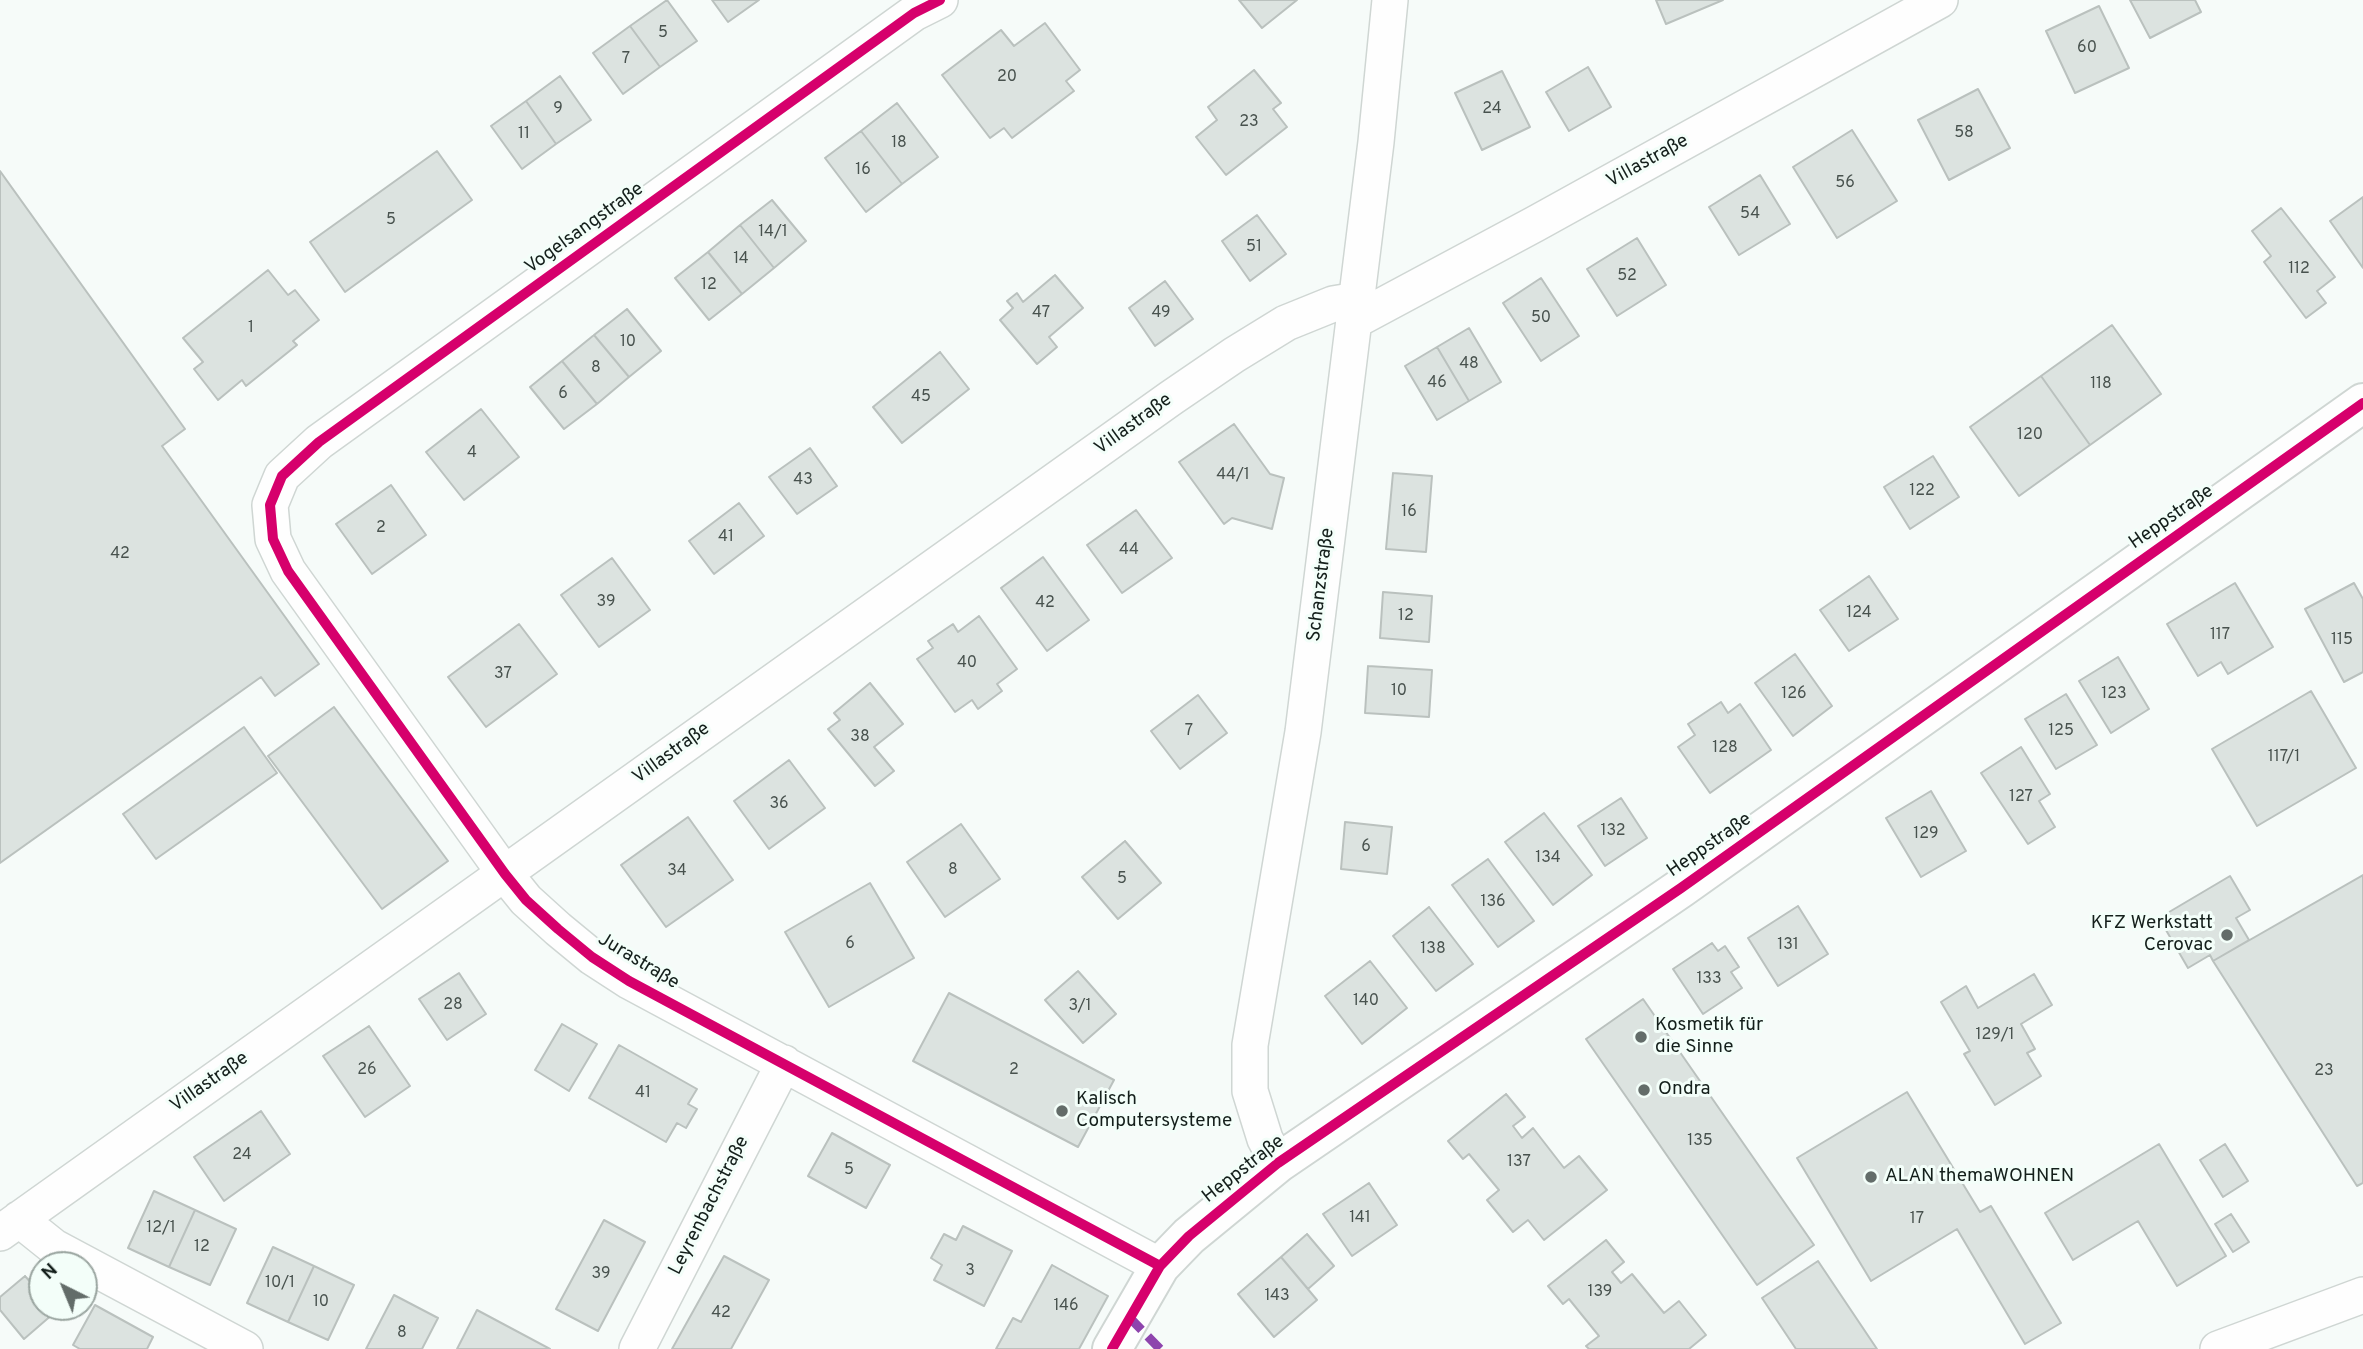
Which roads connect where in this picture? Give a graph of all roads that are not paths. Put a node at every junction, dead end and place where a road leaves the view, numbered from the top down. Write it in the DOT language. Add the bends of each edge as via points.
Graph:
graph roads {
  1 [pos="1390,0"];
  2 [pos="1940,0"];
  3 [pos="918,4"];
  4 [pos="1355,311"];
  5 [pos="2363,403"];
  6 [pos="270,505"];
  7 [pos="505,874"];
  8 [pos="784,1063"];
  9 [pos="1279,1163"];
  10 [pos="10,1226"];
  11 [pos="1160,1266"];
  12 [pos="2363,1295"];
  13 [pos="245,1349"];
  14 [pos="637,1349"];
  15 [pos="1112,1349"];
  16 [pos="2218,1349"];
  1 -- 4 [label="street, Schanzstraße"];
  2 -- 4 [label="street, Villastraße" via="1535,224"];
  3 -- 6 [label="street, Vogelsangstraße" via="319,442 282,476"];
  4 -- 7 [label="street, Villastraße" via="1333,304 1286,323 1234,355"];
  4 -- 9 [label="street, Schanzstraße" via="1303,732 1250,1045 1250,1091 1265,1139"];
  5 -- 9 [label="street, Heppstraße" via="1681,888"];
  6 -- 7 [label="street, Jurastraße" via="273,539 288,571"];
  7 -- 8 [label="street, Jurastraße" via="534,907 592,957"];
  7 -- 10 [label="street, Villastraße"];
  8 -- 11 [label="street, Jurastraße"];
  8 -- 14 [label="street, Leyrenbachstraße"];
  9 -- 11 [label="street, Heppstraße" via="1189,1236"];
  10 -- 13 [label="street"];
  11 -- 15 [label="street, Heppstraße"];
  12 -- 16 [label="street"];
}
